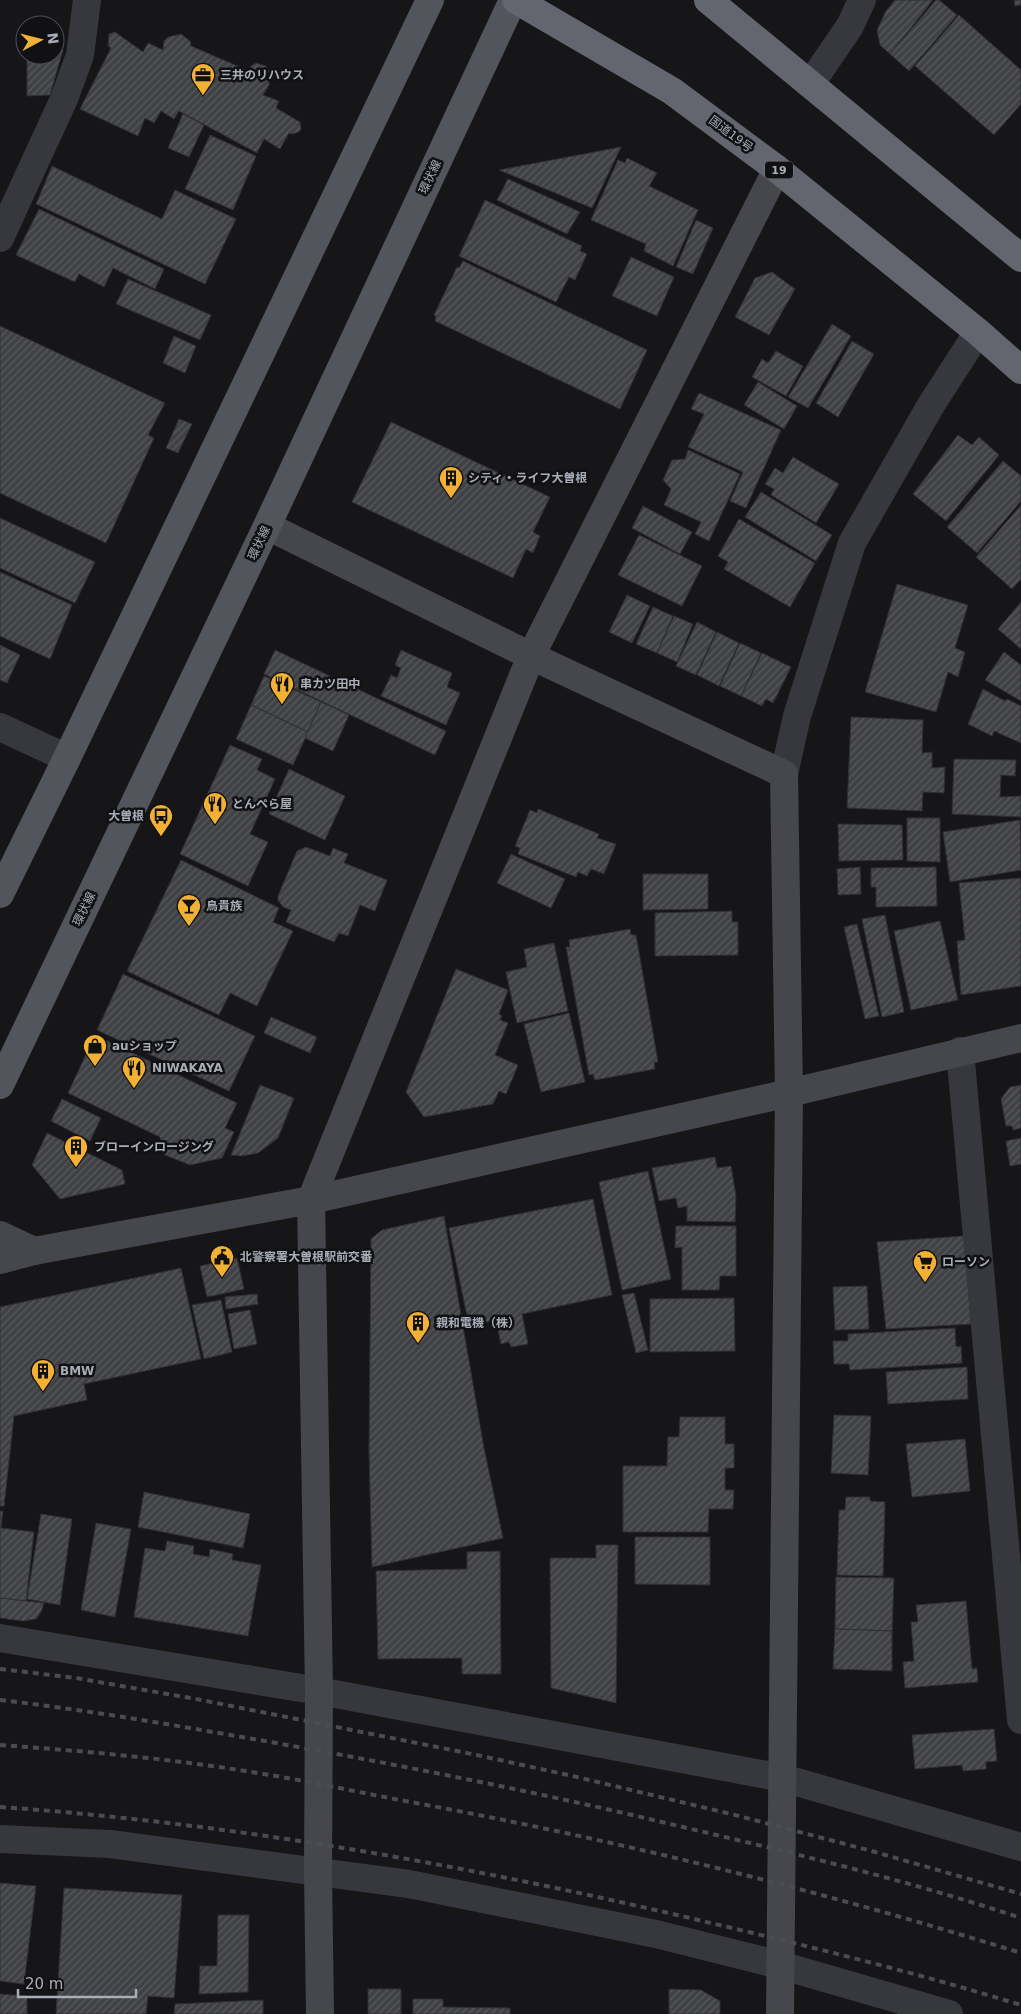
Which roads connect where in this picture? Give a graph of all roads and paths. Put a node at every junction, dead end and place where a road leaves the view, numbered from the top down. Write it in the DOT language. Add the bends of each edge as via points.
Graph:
graph roads {
  1 [pos="87,0"];
  2 [pos="430,0"];
  3 [pos="514,0"];
  4 [pos="708,0"];
  5 [pos="862,0"];
  6 [pos="811,83"];
  7 [pos="777,169"];
  8 [pos="0,238"];
  9 [pos="1021,258"];
  10 [pos="978,332"];
  11 [pos="1021,370"];
  12 [pos="267,526"];
  13 [pos="531,656"];
  14 [pos="0,727"];
  15 [pos="67,758"];
  16 [pos="784,774"];
  17 [pos="0,894"];
  18 [pos="1021,1038"];
  19 [pos="960,1051"];
  20 [pos="0,1085"];
  21 [pos="790,1093"];
  22 [pos="311,1200"];
  23 [pos="0,1235"];
  24 [pos="34,1250"];
  25 [pos="0,1260"];
  26 [pos="0,1638"];
  27 [pos="320,1691"];
  28 [pos="1021,1720"];
  29 [pos="783,1778"];
  30 [pos="0,1839"];
  31 [pos="1021,1847"];
  32 [pos="318,1872"];
  33 [pos="780,1965"];
  34 [pos="320,2014"];
  35 [pos="780,2014"];
  36 [pos="949,2014"];
  1 -- 8 [label="street" via="80,55 64,99"];
  2 -- 15 [label="main road"];
  3 -- 7 [label="highway, 国道19号 / 19" via="672,90"];
  3 -- 12 [label="main road, 環状線"];
  4 -- 6 [label="highway"];
  5 -- 6 [label="street" via="850,26"];
  6 -- 9 [label="highway"];
  7 -- 10 [label="highway, 国道19号 / 19"];
  7 -- 13 [label="street"];
  10 -- 11 [label="highway, 国道19号 / 19"];
  10 -- 16 [label="street" via="930,405 852,543 797,716"];
  12 -- 13 [label="street"];
  12 -- 20 [label="main road, 環状線"];
  13 -- 16 [label="street"];
  13 -- 22 [label="street"];
  14 -- 15 [label="street"];
  15 -- 17 [label="main road"];
  16 -- 21 [label="street"];
  18 -- 19 [label="street"];
  19 -- 21 [label="street"];
  19 -- 28 [label="street"];
  21 -- 22 [label="street"];
  21 -- 29 [label="street"];
  22 -- 24 [label="street"];
  22 -- 27 [label="street"];
  23 -- 24 [label="street"];
  24 -- 25 [label="street"];
  26 -- 27 [label="street"];
  27 -- 29 [label="street"];
  27 -- 32 [label="street"];
  29 -- 31 [label="street"];
  29 -- 33 [label="street"];
  30 -- 32 [label="street" via="110,1844"];
  32 -- 33 [label="street" via="409,1884 656,1934"];
  32 -- 34 [label="street"];
  33 -- 35 [label="street"];
  33 -- 36 [label="street"];
}
